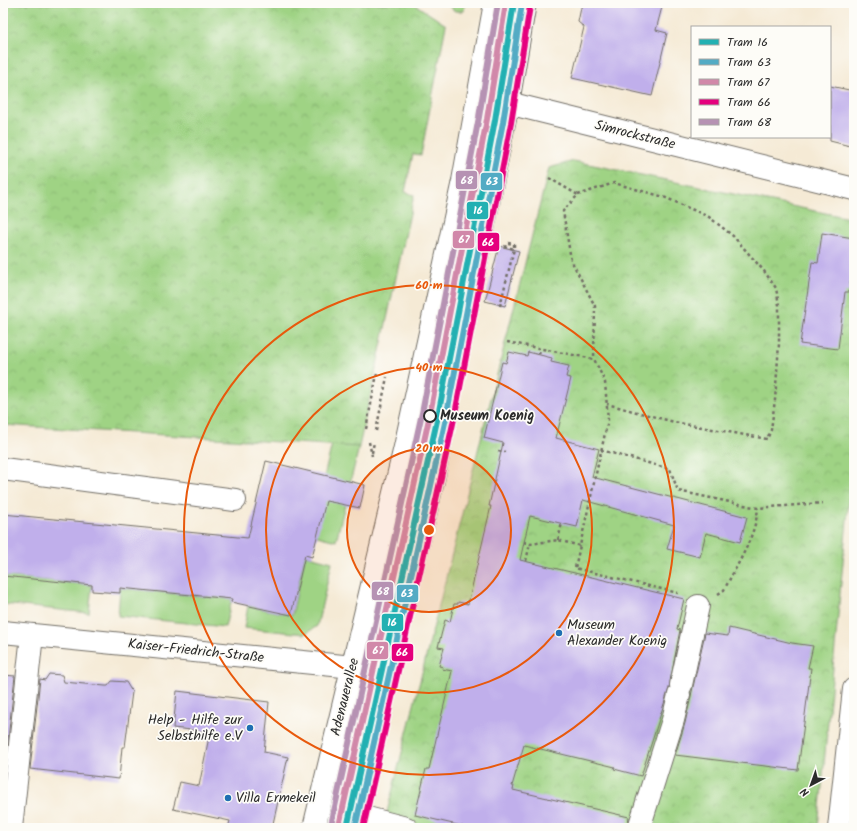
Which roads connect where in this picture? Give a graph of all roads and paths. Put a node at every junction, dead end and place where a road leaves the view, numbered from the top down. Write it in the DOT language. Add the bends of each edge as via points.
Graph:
graph roads {
  1 [pos="494,3"];
  2 [pos="524,3"];
  3 [pos="508,103"];
  4 [pos="549,178"];
  5 [pos="854,189"];
  6 [pos="578,195"];
  7 [pos="508,243"];
  8 [pos="504,246"];
  9 [pos="514,249"];
  10 [pos="500,306"];
  11 [pos="507,342"];
  12 [pos="540,349"];
  13 [pos="539,354"];
  14 [pos="594,359"];
  15 [pos="377,374"];
  16 [pos="387,377"];
  17 [pos="607,404"];
  18 [pos="366,429"];
  19 [pos="376,431"];
  20 [pos="374,442"];
  21 [pos="365,445"];
  22 [pos="601,450"];
  23 [pos="498,451"];
  24 [pos="505,452"];
  25 [pos="3,469"];
  26 [pos="235,500"];
  27 [pos="823,503"];
  28 [pos="758,508"];
  29 [pos="562,523"];
  30 [pos="558,540"];
  31 [pos="524,542"];
  32 [pos="530,544"];
  33 [pos="580,546"];
  34 [pos="526,561"];
  35 [pos="698,606"];
  36 [pos="3,632"];
  37 [pos="32,635"];
  38 [pos="353,667"];
  39 [pos="388,674"];
  40 [pos="854,689"];
  41 [pos="350,821"];
  42 [pos="11,828"];
  43 [pos="314,828"];
  44 [pos="406,828"];
  45 [pos="639,828"];
  46 [pos="839,828"];
  1 -- 38 [label="main road, Adenauerallee" via="464,181"];
  2 -- 3 [label="main road"];
  3 -- 5 [label="main road, Simrockstraße"];
  3 -- 39 [label="main road" via="436,468"];
  4 -- 6 [label="path"];
  6 -- 14 [label="path" via="563,211 571,260 595,306"];
  6 -- 17 [label="path" via="614,183 664,197 709,217 733,236 764,271 776,288 779,305 775,400 771,430 767,439 674,422"];
  7 -- 9 [label="path" via="514,244"];
  8 -- 9 [label="path"];
  9 -- 10 [label="path"];
  11 -- 12 [label="path"];
  12 -- 13 [label="path"];
  12 -- 14 [label="path"];
  14 -- 17 [label="path" via="605,382"];
  15 -- 18 [label="path"];
  16 -- 19 [label="path"];
  17 -- 22 [label="path" via="608,420"];
  20 -- 21 [label="path" via="372,456 370,443"];
  22 -- 28 [label="path" via="670,470 678,491"];
  22 -- 33 [label="path"];
  23 -- 24 [label="path"];
  25 -- 26 [label="main road"];
  27 -- 28 [label="path"];
  28 -- 35 [label="path" via="756,525 724,590 709,602"];
  29 -- 30 [label="path"];
  30 -- 32 [label="path"];
  30 -- 33 [label="path"];
  31 -- 32 [label="path"];
  32 -- 34 [label="path"];
  33 -- 35 [label="path" via="575,568 690,595"];
  35 -- 45 [label="main road" via="673,720"];
  36 -- 37 [label="main road, Kaiser-Friedrich-Straße"];
  37 -- 38 [label="main road, Kaiser-Friedrich-Straße"];
  37 -- 42 [label="main road"];
  38 -- 39 [label="main road, Kaiser-Friedrich-Straße"];
  38 -- 43 [label="main road, Adenauerallee"];
  39 -- 41 [label="main road"];
  40 -- 46 [label="main road"];
  41 -- 44 [label="main road"];
}
